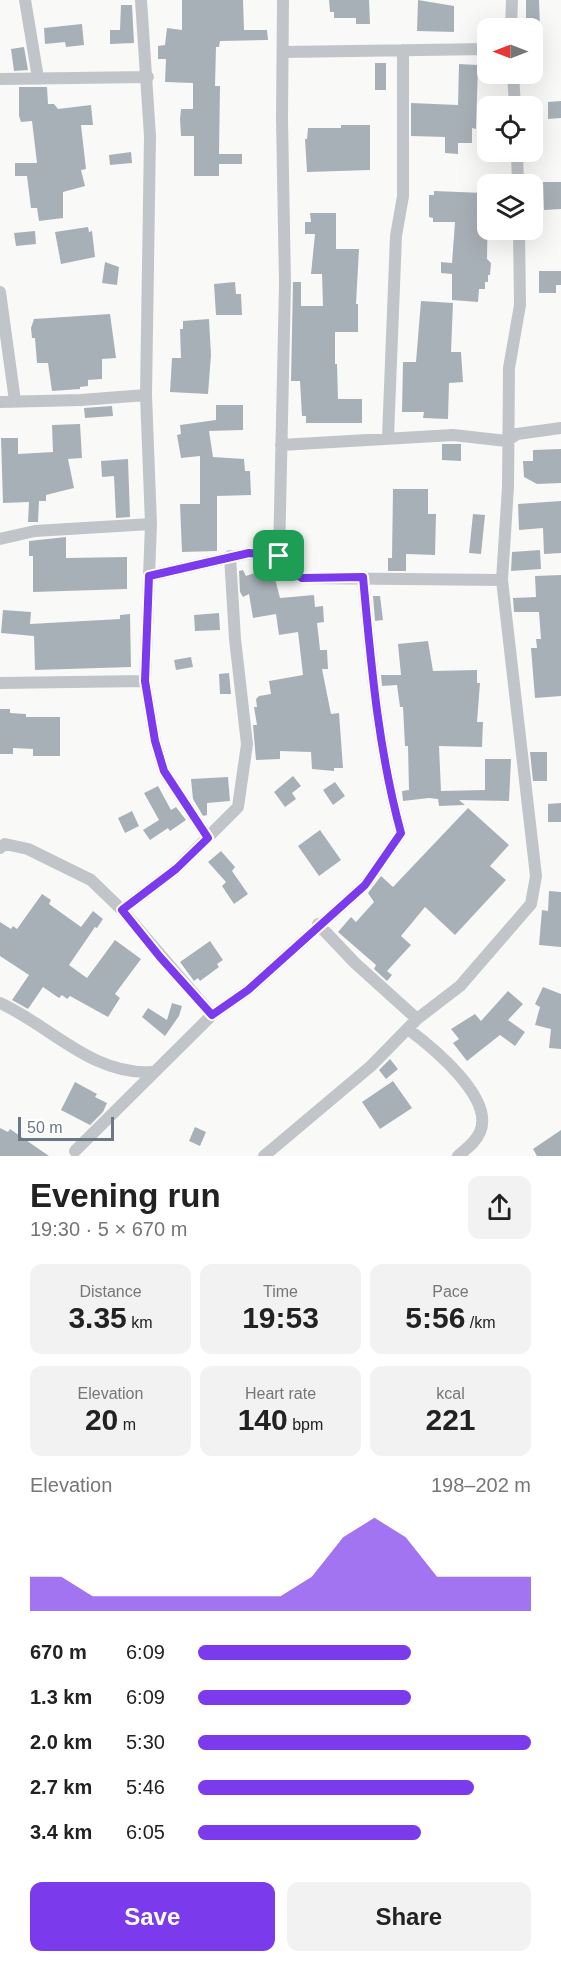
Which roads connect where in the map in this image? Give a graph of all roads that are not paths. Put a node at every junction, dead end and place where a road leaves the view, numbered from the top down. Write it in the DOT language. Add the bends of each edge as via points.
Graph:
graph roads {
  1 [pos="25,0"];
  2 [pos="141,0"];
  3 [pos="284,0"];
  4 [pos="512,0"];
  5 [pos="512,18"];
  6 [pos="477,49"];
  7 [pos="404,50"];
  8 [pos="284,52"];
  9 [pos="148,77"];
  10 [pos="38,78"];
  11 [pos="0,79"];
  12 [pos="519,240"];
  13 [pos="0,292"];
  14 [pos="146,395"];
  15 [pos="15,401"];
  16 [pos="0,402"];
  17 [pos="561,428"];
  18 [pos="388,437"];
  19 [pos="507,441"];
  20 [pos="281,445"];
  21 [pos="151,524"];
  22 [pos="0,539"];
  23 [pos="230,556"];
  24 [pos="279,556"];
  25 [pos="149,576"];
  26 [pos="363,577"];
  27 [pos="502,580"];
  28 [pos="145,681"];
  29 [pos="0,683"];
  30 [pos="208,838"];
  31 [pos="0,848"];
  32 [pos="122,910"];
  33 [pos="318,924"];
  34 [pos="0,1003"];
  35 [pos="212,1015"];
  36 [pos="417,1019"];
  37 [pos="408,1029"];
  38 [pos="152,1072"];
  39 [pos="75,1150"];
  40 [pos="264,1156"];
  41 [pos="458,1156"];
  1 -- 10 [label="street"];
  2 -- 9 [label="street"];
  3 -- 8 [label="street"];
  4 -- 5 [label="street"];
  6 -- 7 [label="street"];
  7 -- 8 [label="street"];
  7 -- 18 [label="street" via="404,196 396,236"];
  8 -- 20 [label="street"];
  9 -- 10 [label="street"];
  9 -- 14 [label="street"];
  10 -- 11 [label="street"];
  12 -- 19 [label="street" via="520,305 509,368"];
  13 -- 15 [label="street"];
  14 -- 15 [label="street"];
  14 -- 21 [label="street"];
  15 -- 16 [label="street"];
  17 -- 19 [label="street" via="517,434"];
  18 -- 19 [label="street" via="453,435"];
  18 -- 20 [label="street"];
  19 -- 27 [label="street"];
  20 -- 24 [label="street"];
  21 -- 22 [label="street" via="35,531"];
  21 -- 25 [label="street"];
  23 -- 24 [label="street"];
  23 -- 25 [label="street"];
  23 -- 30 [label="street" via="246,763 238,807"];
  24 -- 26 [label="street" via="302,578"];
  25 -- 28 [label="street"];
  26 -- 27 [label="street"];
  26 -- 33 [label="street" via="376,708 401,833 365,885"];
  27 -- 36 [label="street" via="536,876 531,904 460,986"];
  28 -- 29 [label="street"];
  28 -- 30 [label="street" via="164,771"];
  30 -- 32 [label="street" via="176,869"];
  31 -- 32 [label="street" via="5,844 28,849 91,880"];
  32 -- 35 [label="street"];
  33 -- 35 [label="street" via="248,990"];
  33 -- 36 [label="street"];
  34 -- 38 [label="street" via="83,1056 134,1073"];
  35 -- 38 [label="street"];
  36 -- 37 [label="street"];
  37 -- 40 [label="street" via="371,1066"];
  37 -- 41 [label="street" via="437,1051 465,1082 483,1115 480,1131"];
  38 -- 39 [label="street"];
}
